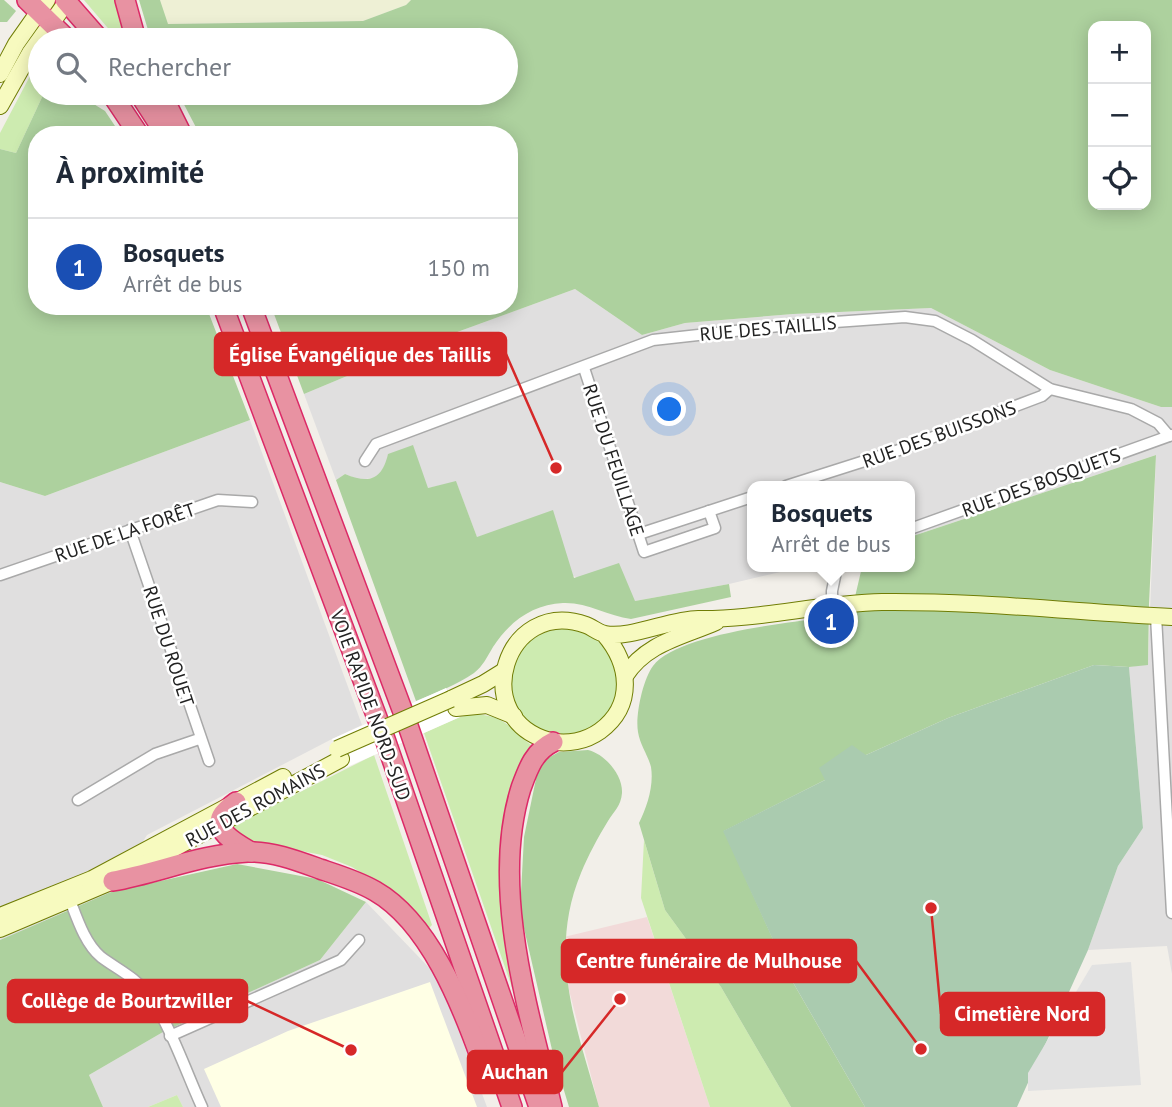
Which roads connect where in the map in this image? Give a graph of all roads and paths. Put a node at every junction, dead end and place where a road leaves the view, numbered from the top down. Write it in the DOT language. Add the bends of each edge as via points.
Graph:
graph roads {
  1 [pos="125,0"];
  2 [pos="52,5"];
  3 [pos="31,28"];
  4 [pos="41,28"];
  5 [pos="63,28"];
  6 [pos="84,28"];
  7 [pos="133,28"];
  8 [pos="28,31"];
  9 [pos="28,57"];
  10 [pos="0,74"];
  11 [pos="119,105"];
  12 [pos="147,105"];
  13 [pos="167,105"];
  14 [pos="0,106"];
  15 [pos="133,126"];
  16 [pos="160,126"];
  17 [pos="177,126"];
  18 [pos="226,315"];
  19 [pos="254,315"];
  20 [pos="583,368"];
  21 [pos="1050,389"];
  22 [pos="1170,436"];
  23 [pos="365,461"];
  24 [pos="802,481"];
  25 [pos="747,499"];
  26 [pos="252,502"];
  27 [pos="709,511"];
  28 [pos="915,526"];
  29 [pos="130,530"];
  30 [pos="639,534"];
  31 [pos="836,572"];
  32 [pos="0,575"];
  33 [pos="832,604"];
  34 [pos="1164,617"];
  35 [pos="721,619"];
  36 [pos="604,635"];
  37 [pos="503,671"];
  38 [pos="625,676"];
  39 [pos="454,704"];
  40 [pos="514,716"];
  41 [pos="200,739"];
  42 [pos="553,742"];
  43 [pos="339,754"];
  44 [pos="209,761"];
  45 [pos="78,800"];
  46 [pos="236,802"];
  47 [pos="220,823"];
  48 [pos="251,852"];
  49 [pos="113,881"];
  50 [pos="67,895"];
  51 [pos="1172,913"];
  52 [pos="0,916"];
  53 [pos="0,929"];
  54 [pos="359,940"];
  55 [pos="170,1036"];
  56 [pos="202,1107"];
  57 [pos="498,1107"];
  58 [pos="512,1107"];
  59 [pos="540,1107"];
  60 [pos="552,1107"];
  1 -- 7 [label="highway"];
  2 -- 3 [label="main road"];
  2 -- 4 [label="main road"];
  2 -- 5 [label="highway"];
  2 -- 6 [label="highway"];
  8 -- 10 [label="main road"];
  9 -- 14 [label="main road"];
  11 -- 15 [label="highway"];
  12 -- 16 [label="highway"];
  13 -- 17 [label="highway"];
  18 -- 58 [label="highway, VOIE RAPIDE NORD-SUD" via="380,726"];
  19 -- 59 [label="highway, VOIE RAPIDE NORD-SUD" via="406,720"];
  20 -- 21 [label="street, RUE DES TAILLIS" via="653,340 678,336 905,317 935,321"];
  20 -- 23 [label="street, RUE DES TAILLIS" via="376,444"];
  20 -- 30 [label="street, RUE DU FEUILLAGE"];
  21 -- 22 [label="street, RUE DES TAILLIS" via="1131,409 1158,423"];
  21 -- 24 [label="street, RUE DES BUISSONS" via="899,450"];
  22 -- 28 [label="street, RUE DES BOSQUETS"];
  25 -- 27 [label="street"];
  26 -- 29 [label="street, RUE DE LA FORÊT" via="218,500"];
  27 -- 30 [label="street"];
  27 -- 30 [label="street, RUE DU FEUILLAGE" via="715,528 644,552"];
  29 -- 32 [label="street, RUE DE LA FORÊT"];
  29 -- 41 [label="street, RUE DU ROUET"];
  31 -- 33 [label="street"];
  33 -- 34 [label="main road" via="960,603"];
  33 -- 35 [label="main road"];
  34 -- 51 [label="street"];
  35 -- 36 [label="main road" via="692,619"];
  35 -- 38 [label="main road" via="665,641 639,658"];
  36 -- 37 [label="main road" via="575,621 543,624 517,642"];
  36 -- 38 [label="main road" via="618,653"];
  37 -- 39 [label="main road, RUE DES ROMAINS"];
  37 -- 40 [label="main road" via="506,702"];
  38 -- 42 [label="main road" via="620,708 599,732 569,743"];
  39 -- 40 [label="main road, RUE DES ROMAINS" via="487,705"];
  39 -- 43 [label="main road, RUE DES ROMAINS, bridge"];
  40 -- 42 [label="main road" via="524,728"];
  41 -- 44 [label="street, RUE DU ROUET"];
  41 -- 45 [label="street" via="155,754"];
  42 -- 60 [label="highway" via="542,747 527,770 514,812 509,863 513,926"];
  43 -- 46 [label="main road, RUE DES ROMAINS"];
  43 -- 47 [label="main road, RUE DES ROMAINS"];
  46 -- 47 [label="highway"];
  46 -- 50 [label="main road, RUE DES ROMAINS"];
  47 -- 48 [label="highway" via="228,839"];
  47 -- 49 [label="main road, RUE DES ROMAINS"];
  48 -- 49 [label="highway" via="197,859"];
  48 -- 57 [label="highway" via="303,862 376,891 406,917 450,981"];
  49 -- 50 [label="main road, RUE DES ROMAINS"];
  50 -- 52 [label="main road, RUE DES ROMAINS"];
  50 -- 53 [label="main road, RUE DES ROMAINS"];
  50 -- 55 [label="street" via="89,944 136,980"];
  54 -- 55 [label="street" via="341,961"];
  55 -- 56 [label="street"];
}
